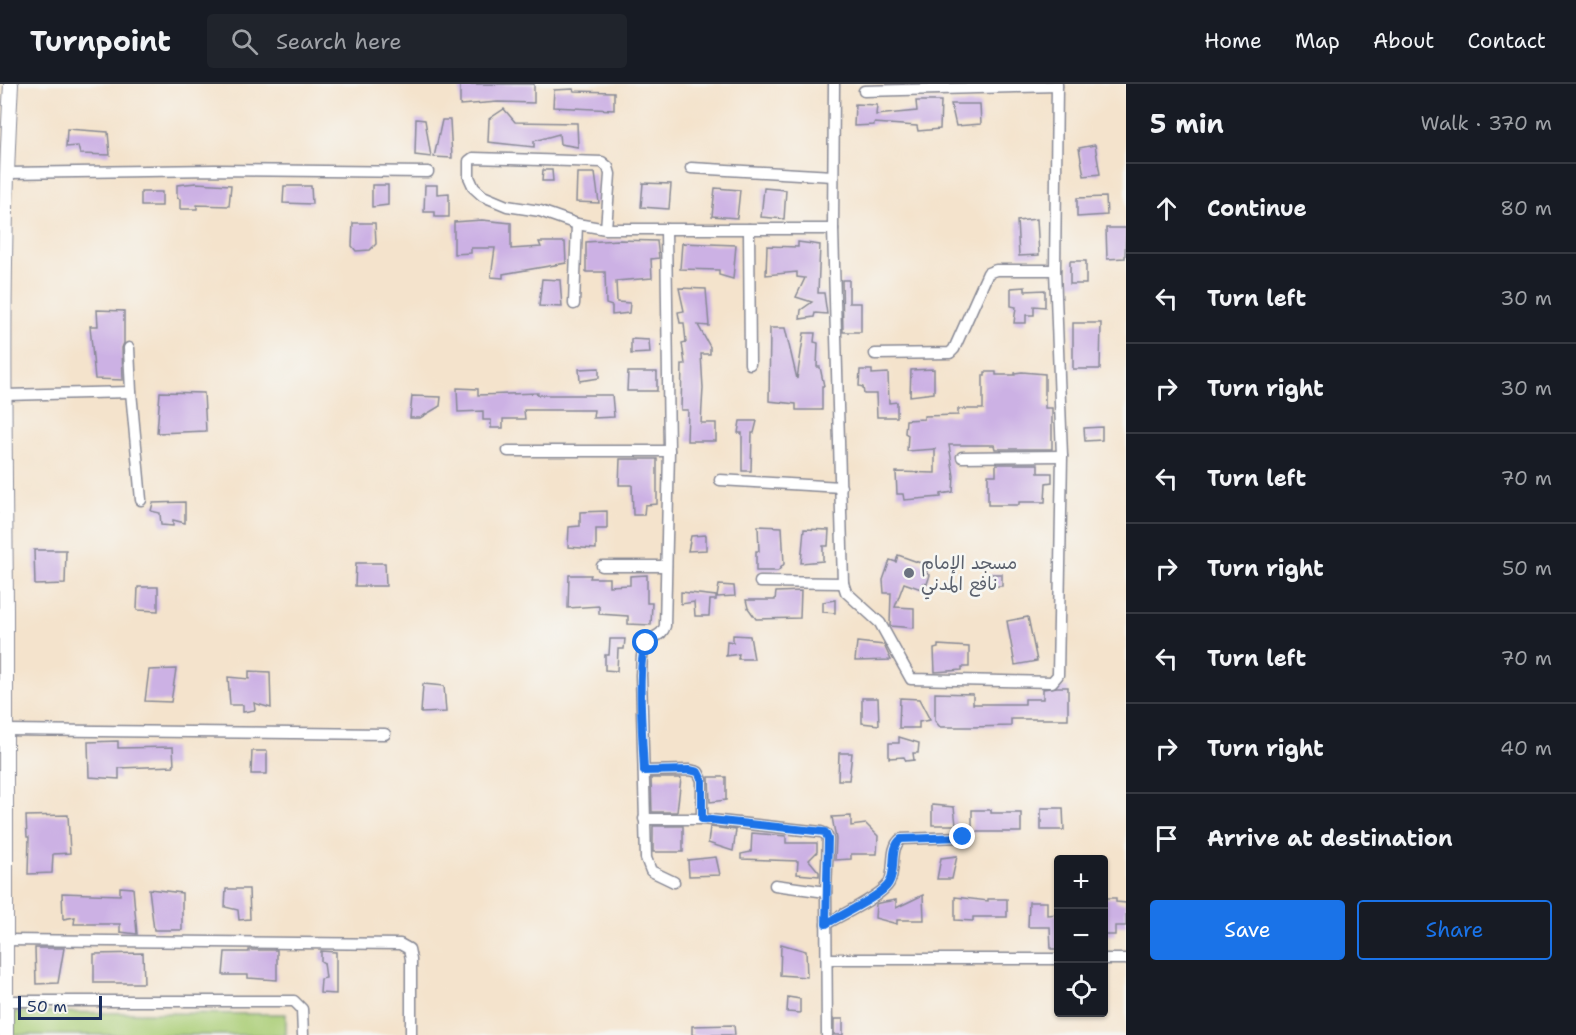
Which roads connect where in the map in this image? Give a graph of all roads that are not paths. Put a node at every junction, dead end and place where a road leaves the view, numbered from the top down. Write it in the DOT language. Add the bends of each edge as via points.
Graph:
graph roads {
  1 [pos="11,84"];
  2 [pos="834,84"];
  3 [pos="1057,85"];
  4 [pos="864,91"];
  5 [pos="691,168"];
  6 [pos="428,172"];
  7 [pos="8,173"];
  8 [pos="833,176"];
  9 [pos="3,213"];
  10 [pos="577,224"];
  11 [pos="606,229"];
  12 [pos="666,229"];
  13 [pos="749,229"];
  14 [pos="833,229"];
  15 [pos="1055,270"];
  16 [pos="574,304"];
  17 [pos="129,348"];
  18 [pos="875,354"];
  19 [pos="750,364"];
  20 [pos="3,389"];
  21 [pos="131,392"];
  22 [pos="508,451"];
  23 [pos="669,451"];
  24 [pos="1062,456"];
  25 [pos="962,457"];
  26 [pos="720,480"];
  27 [pos="841,487"];
  28 [pos="141,500"];
  29 [pos="602,566"];
  30 [pos="666,566"];
  31 [pos="760,582"];
  32 [pos="843,583"];
  33 [pos="6,730"];
  34 [pos="385,734"];
  35 [pos="644,771"];
  36 [pos="644,819"];
  37 [pos="702,819"];
  38 [pos="963,837"];
  39 [pos="674,882"];
  40 [pos="775,885"];
  41 [pos="826,892"];
  42 [pos="826,924"];
  43 [pos="6,940"];
  44 [pos="827,959"];
  45 [pos="1054,959"];
  46 [pos="1108,959"];
  47 [pos="1126,959"];
  48 [pos="7,1002"];
  49 [pos="6,1035"];
  50 [pos="303,1035"];
  51 [pos="411,1035"];
  52 [pos="827,1035"];
  1 -- 7 [label="main road"];
  2 -- 8 [label="street"];
  3 -- 4 [label="street"];
  3 -- 15 [label="street"];
  5 -- 8 [label="street"];
  6 -- 7 [label="street"];
  7 -- 9 [label="main road"];
  8 -- 14 [label="street"];
  9 -- 20 [label="main road"];
  10 -- 11 [label="street"];
  10 -- 11 [label="street" via="483,196 469,177 470,159 602,162 610,174"];
  10 -- 16 [label="street"];
  11 -- 12 [label="street"];
  12 -- 13 [label="street"];
  12 -- 23 [label="street"];
  13 -- 14 [label="street"];
  13 -- 19 [label="street"];
  14 -- 27 [label="street"];
  15 -- 18 [label="street" via="988,273 950,353"];
  15 -- 24 [label="street"];
  17 -- 21 [label="street"];
  20 -- 21 [label="street"];
  20 -- 33 [label="main road"];
  21 -- 28 [label="street"];
  22 -- 23 [label="street"];
  23 -- 30 [label="street"];
  24 -- 25 [label="street"];
  24 -- 32 [label="street" via="1056,680 911,679 876,617 846,592"];
  26 -- 27 [label="street"];
  27 -- 32 [label="street"];
  29 -- 30 [label="street"];
  30 -- 35 [label="street" via="665,626 646,643 641,675"];
  31 -- 32 [label="street"];
  33 -- 34 [label="street"];
  33 -- 43 [label="main road"];
  35 -- 36 [label="street"];
  35 -- 37 [label="street" via="698,772 702,780"];
  36 -- 37 [label="street"];
  36 -- 39 [label="street" via="647,865"];
  37 -- 41 [label="street" via="825,832"];
  38 -- 42 [label="street" via="901,839 895,845 889,884"];
  40 -- 41 [label="street"];
  41 -- 42 [label="street"];
  42 -- 44 [label="street"];
  43 -- 48 [label="main road"];
  43 -- 51 [label="street" via="400,944 409,949 411,959"];
  44 -- 45 [label="street"];
  44 -- 52 [label="street"];
  46 -- 47 [label="street"];
  48 -- 49 [label="main road"];
  48 -- 50 [label="street" via="294,1001 302,1009"];
}
